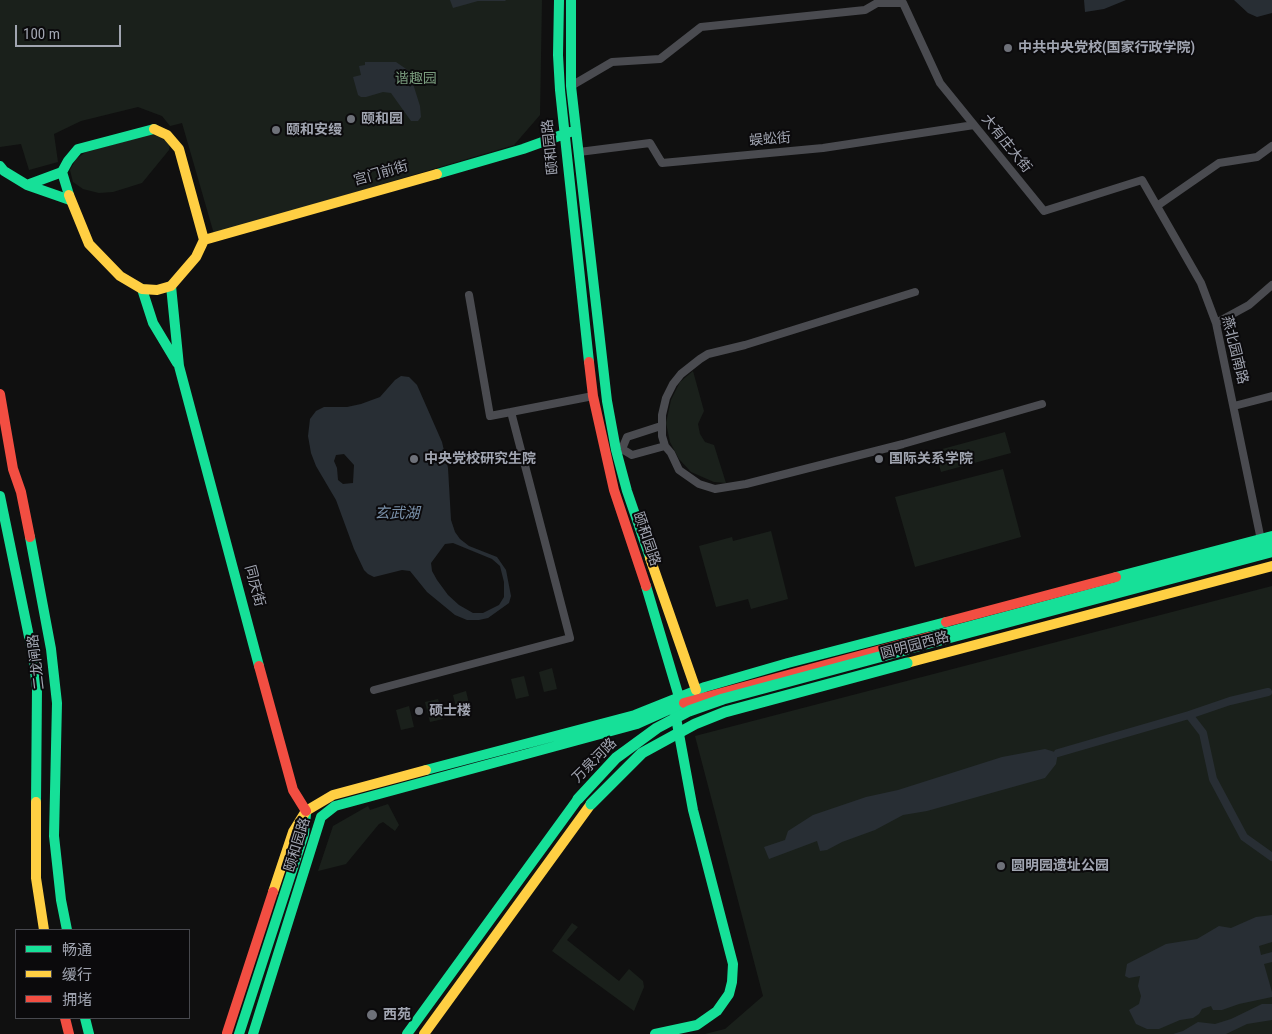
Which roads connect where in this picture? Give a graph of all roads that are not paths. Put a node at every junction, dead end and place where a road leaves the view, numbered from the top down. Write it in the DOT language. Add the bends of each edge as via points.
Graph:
graph roads {
  1 [pos="559,0"];
  2 [pos="571,0"];
  3 [pos="571,86"];
  4 [pos="974,125"];
  5 [pos="576,131"];
  6 [pos="564,134"];
  7 [pos="1272,146"];
  8 [pos="579,152"];
  9 [pos="0,166"];
  10 [pos="62,172"];
  11 [pos="1142,180"];
  12 [pos="27,184"];
  13 [pos="70,200"];
  14 [pos="1157,206"];
  15 [pos="204,240"];
  16 [pos="1272,285"];
  17 [pos="171,286"];
  18 [pos="142,289"];
  19 [pos="915,292"];
  20 [pos="470,295"];
  21 [pos="1216,323"];
  22 [pos="179,366"];
  23 [pos="0,394"];
  24 [pos="593,396"];
  25 [pos="1272,396"];
  26 [pos="1042,404"];
  27 [pos="1234,406"];
  28 [pos="511,412"];
  29 [pos="661,426"];
  30 [pos="3,428"];
  31 [pos="665,446"];
  32 [pos="619,450"];
  33 [pos="0,496"];
  34 [pos="1268,540"];
  35 [pos="1272,552"];
  36 [pos="1272,566"];
  37 [pos="905,650"];
  38 [pos="374,690"];
  39 [pos="696,690"];
  40 [pos="676,702"];
  41 [pos="591,804"];
  42 [pos="306,811"];
  43 [pos="321,817"];
  44 [pos="44,929"];
  45 [pos="67,929"];
  46 [pos="65,1019"];
  47 [pos="85,1019"];
  48 [pos="232,1033"];
  49 [pos="69,1034"];
  50 [pos="89,1034"];
  51 [pos="253,1034"];
  52 [pos="407,1034"];
  53 [pos="424,1034"];
  54 [pos="656,1034"];
  1 -- 6 [label="main road, 颐和园路" via="558,72"];
  2 -- 3 [label="main road, 颐和园路"];
  3 -- 4 [label="street, 大有庄大街" via="612,62 660,59 700,27 903,3 940,83"];
  3 -- 5 [label="main road, 颐和园路"];
  4 -- 8 [label="street, 蜈蚣街" via="823,148 662,163 650,143"];
  4 -- 11 [label="street, 大有庄大街" via="1044,211"];
  5 -- 6 [label="main road, 宫门前街"];
  5 -- 8 [label="main road, 颐和园路"];
  6 -- 15 [label="main road, 宫门前街" via="513,152"];
  6 -- 24 [label="main road, 颐和园路"];
  7 -- 14 [label="street" via="1257,157 1219,163"];
  8 -- 32 [label="main road, 颐和园路" via="603,378"];
  9 -- 12 [label="main road"];
  10 -- 12 [label="main road"];
  10 -- 13 [label="main road"];
  10 -- 15 [label="main road" via="78,149 154,129 167,135 179,149"];
  11 -- 14 [label="street, 燕北园南路"];
  12 -- 13 [label="main road"];
  13 -- 18 [label="main road" via="89,244 120,276"];
  14 -- 21 [label="street, 燕北园南路" via="1201,283"];
  15 -- 17 [label="main road" via="196,257"];
  16 -- 21 [label="street" via="1249,305"];
  17 -- 18 [label="main road" via="157,290"];
  17 -- 22 [label="main road"];
  18 -- 22 [label="main road" via="153,323"];
  19 -- 29 [label="street" via="708,354 673,384 666,398"];
  20 -- 28 [label="street" via="490,416"];
  21 -- 27 [label="street, 燕北园南路"];
  22 -- 42 [label="main road, 同庆街" via="294,790"];
  23 -- 30 [label="main road, 二龙闸路"];
  24 -- 28 [label="street"];
  24 -- 40 [label="main road, 颐和园路" via="614,490 654,608"];
  25 -- 27 [label="street"];
  26 -- 31 [label="street" via="903,444 715,489 699,484 679,470"];
  27 -- 34 [label="street, 燕北园南路"];
  28 -- 38 [label="street" via="570,638"];
  29 -- 31 [label="street"];
  29 -- 32 [label="street" via="627,437"];
  30 -- 45 [label="main road, 二龙闸路" via="21,492 51,649 57,703 54,836"];
  31 -- 32 [label="street" via="632,455"];
  32 -- 39 [label="main road, 颐和园路" via="641,534"];
  33 -- 44 [label="main road, 二龙闸路" via="37,688 36,878"];
  34 -- 39 [label="main road, 圆明园西路"];
  34 -- 40 [label="main road, 圆明园西路"];
  35 -- 37 [label="main road, 圆明园西路"];
  36 -- 41 [label="main road, 圆明园西路, bridge" via="725,712 695,724 642,753"];
  37 -- 52 [label="main road, 万泉河路, bridge" via="714,702 689,711 634,744 616,758 578,799"];
  39 -- 40 [label="main road"];
  40 -- 42 [label="main road, 颐和园路" via="333,795"];
  40 -- 43 [label="main road, 颐和园路" via="638,724 335,806"];
  40 -- 54 [label="main road" via="693,810 734,964 729,994 717,1011 697,1024"];
  41 -- 53 [label="main road, 万泉河路"];
  42 -- 43 [label="main road"];
  42 -- 48 [label="main road, 颐和园路" via="304,834"];
  43 -- 51 [label="main road, 颐和园路"];
  46 -- 49 [label="main road"];
  47 -- 50 [label="main road"];
}
